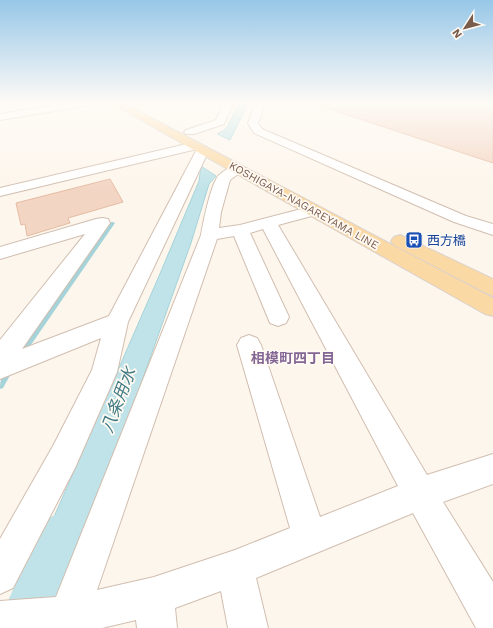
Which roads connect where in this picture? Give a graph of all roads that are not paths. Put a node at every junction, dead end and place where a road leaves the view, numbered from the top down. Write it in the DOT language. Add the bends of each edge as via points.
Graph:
graph roads {
  1 [pos="173,131"];
  2 [pos="177,131"];
  3 [pos="209,131"];
  4 [pos="259,131"];
  5 [pos="196,143"];
  6 [pos="238,169"];
  7 [pos="0,192"];
  8 [pos="314,210"];
  9 [pos="268,222"];
  10 [pos="240,230"];
  11 [pos="493,230"];
  12 [pos="210,235"];
  13 [pos="0,253"];
  14 [pos="493,288"];
  15 [pos="493,308"];
  16 [pos="278,317"];
  17 [pos="117,322"];
  18 [pos="249,345"];
  19 [pos="0,359"];
  20 [pos="0,368"];
  21 [pos="493,469"];
  22 [pos="420,494"];
  23 [pos="310,538"];
  24 [pos="235,568"];
  25 [pos="0,575"];
  26 [pos="155,612"];
  27 [pos="493,619"];
  28 [pos="0,621"];
  29 [pos="60,621"];
  30 [pos="248,628"];
  1 -- 5 [label="main road, KOSHIGAYA-NAGAREYAMA LINE"];
  2 -- 5 [label="main road, KOSHIGAYA-NAGAREYAMA LINE"];
  3 -- 5 [label="street"];
  4 -- 11 [label="street" via="460,219"];
  5 -- 6 [label="main road, KOSHIGAYA-NAGAREYAMA LINE"];
  5 -- 7 [label="street"];
  5 -- 14 [label="main road, KOSHIGAYA-NAGAREYAMA LINE"];
  5 -- 17 [label="street"];
  6 -- 8 [label="main road, KOSHIGAYA-NAGAREYAMA LINE"];
  6 -- 12 [label="street" via="224,178 213,212"];
  8 -- 9 [label="street"];
  8 -- 15 [label="main road, KOSHIGAYA-NAGAREYAMA LINE"];
  9 -- 10 [label="street"];
  9 -- 22 [label="street"];
  10 -- 12 [label="street"];
  10 -- 16 [label="street"];
  12 -- 29 [label="street"];
  13 -- 19 [label="street" via="102,223"];
  17 -- 20 [label="street"];
  17 -- 25 [label="street" via="104,372 64,457"];
  18 -- 23 [label="street"];
  21 -- 22 [label="street"];
  22 -- 23 [label="street"];
  22 -- 27 [label="street"];
  23 -- 24 [label="street"];
  24 -- 26 [label="street"];
  24 -- 30 [label="street"];
  26 -- 29 [label="street"];
  28 -- 29 [label="street"];
}
